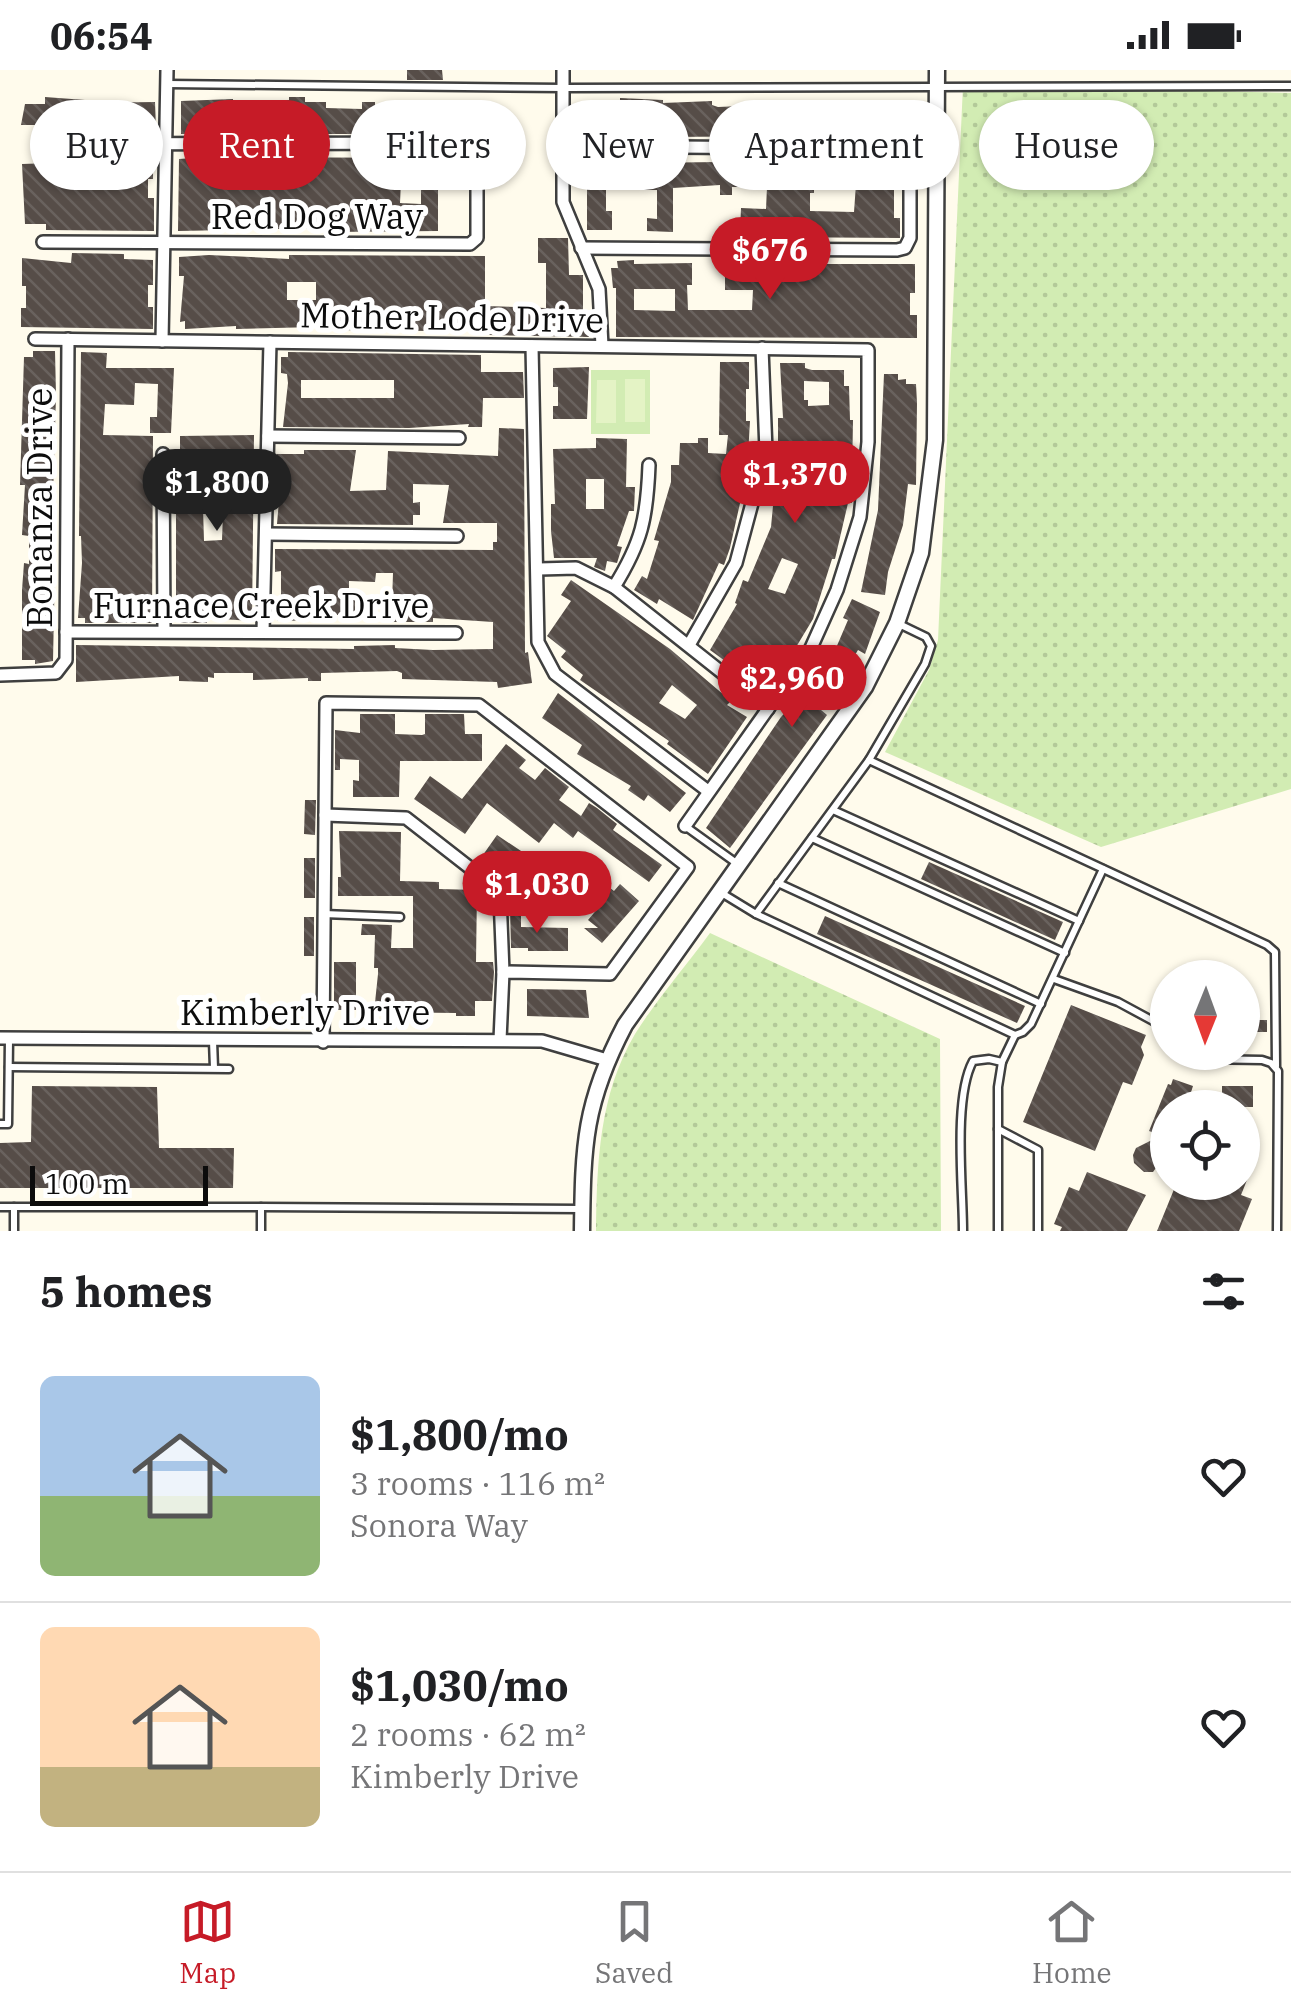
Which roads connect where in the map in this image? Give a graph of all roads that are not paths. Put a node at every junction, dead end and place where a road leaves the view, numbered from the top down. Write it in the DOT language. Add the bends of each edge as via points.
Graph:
graph roads {
  1 [pos="167,70"];
  2 [pos="564,70"];
  3 [pos="937,78"];
  4 [pos="167,84"];
  5 [pos="1291,86"];
  6 [pos="563,88"];
  7 [pos="563,100"];
  8 [pos="164,144"];
  9 [pos="689,147"];
  10 [pos="563,190"];
  11 [pos="43,242"];
  12 [pos="163,242"];
  13 [pos="582,248"];
  14 [pos="35,339"];
  15 [pos="68,340"];
  16 [pos="162,341"];
  17 [pos="270,342"];
  18 [pos="532,346"];
  19 [pos="602,346"];
  20 [pos="762,348"];
  21 [pos="268,436"];
  22 [pos="459,438"];
  23 [pos="163,454"];
  24 [pos="649,465"];
  25 [pos="266,534"];
  26 [pos="457,536"];
  27 [pos="538,569"];
  28 [pos="614,588"];
  29 [pos="897,623"];
  30 [pos="164,631"];
  31 [pos="66,632"];
  32 [pos="263,632"];
  33 [pos="456,633"];
  34 [pos="689,645"];
  35 [pos="0,674"];
  36 [pos="768,709"];
  37 [pos="870,760"];
  38 [pos="708,790"];
  39 [pos="832,810"];
  40 [pos="325,814"];
  41 [pos="684,826"];
  42 [pos="812,838"];
  43 [pos="740,866"];
  44 [pos="1102,869"];
  45 [pos="778,884"];
  46 [pos="720,892"];
  47 [pos="324,914"];
  48 [pos="756,914"];
  49 [pos="400,916"];
  50 [pos="1080,921"];
  51 [pos="1065,953"];
  52 [pos="503,972"];
  53 [pos="1054,979"];
  54 [pos="1041,1004"];
  55 [pos="1150,1019"];
  56 [pos="1015,1035"];
  57 [pos="5,1038"];
  58 [pos="213,1040"];
  59 [pos="500,1040"];
  60 [pos="323,1042"];
  61 [pos="606,1060"];
  62 [pos="1260,1060"];
  63 [pos="1002,1062"];
  64 [pos="1276,1066"];
  65 [pos="9,1067"];
  66 [pos="214,1068"];
  67 [pos="229,1069"];
  68 [pos="0,1124"];
  69 [pos="998,1129"];
  70 [pos="0,1207"];
  71 [pos="14,1207"];
  72 [pos="261,1207"];
  73 [pos="583,1209"];
  74 [pos="14,1231"];
  75 [pos="262,1231"];
  76 [pos="582,1231"];
  77 [pos="962,1231"];
  78 [pos="998,1231"];
  79 [pos="1038,1231"];
  80 [pos="1277,1231"];
  1 -- 4 [label="street"];
  2 -- 6 [label="street"];
  3 -- 5 [label="lane"];
  3 -- 6 [label="lane" via="906,84"];
  3 -- 29 [label="street" via="936,440 920,552"];
  4 -- 6 [label="lane"];
  4 -- 8 [label="street"];
  6 -- 7 [label="street"];
  8 -- 12 [label="street"];
  8 -- 12 [label="street, Red Dog Way" via="470,144 476,147 478,238 470,244"];
  9 -- 13 [label="street" via="906,152 910,238 897,250"];
  10 -- 13 [label="street"];
  11 -- 12 [label="street, Red Dog Way"];
  12 -- 16 [label="street"];
  13 -- 19 [label="street" via="599,290"];
  14 -- 15 [label="street, Mother Lode Drive"];
  15 -- 16 [label="street, Mother Lode Drive"];
  15 -- 31 [label="street, Bonanza Drive"];
  16 -- 17 [label="street, Mother Lode Drive"];
  17 -- 18 [label="street, Mother Lode Drive"];
  17 -- 21 [label="street"];
  18 -- 19 [label="street, Mother Lode Drive"];
  18 -- 27 [label="street"];
  19 -- 20 [label="street, Mother Lode Drive"];
  20 -- 34 [label="street" via="766,451 736,563"];
  20 -- 36 [label="street, Mother Lode Drive" via="868,350 860,517 811,648"];
  21 -- 22 [label="street"];
  21 -- 25 [label="street"];
  23 -- 30 [label="street"];
  24 -- 28 [label="street" via="646,518"];
  25 -- 26 [label="street"];
  25 -- 32 [label="street"];
  27 -- 28 [label="street" via="576,568"];
  27 -- 38 [label="street" via="538,642 556,674"];
  28 -- 34 [label="street"];
  29 -- 37 [label="lane" via="931,646"];
  29 -- 43 [label="street" via="865,687"];
  30 -- 31 [label="street, Furnace Creek Drive"];
  30 -- 32 [label="street, Furnace Creek Drive"];
  31 -- 35 [label="street, Bonanza Drive" via="66,660 56,673"];
  32 -- 33 [label="street, Furnace Creek Drive"];
  34 -- 36 [label="street"];
  36 -- 38 [label="street"];
  37 -- 39 [label="lane"];
  37 -- 44 [label="lane"];
  38 -- 41 [label="street"];
  39 -- 42 [label="lane"];
  39 -- 50 [label="lane"];
  40 -- 47 [label="street"];
  40 -- 52 [label="street" via="406,818 492,886 500,896"];
  40 -- 52 [label="street" via="326,702 479,706 688,867 610,974"];
  41 -- 43 [label="lane"];
  42 -- 45 [label="lane"];
  42 -- 51 [label="lane"];
  43 -- 46 [label="street"];
  44 -- 50 [label="lane"];
  44 -- 64 [label="lane" via="1276,952"];
  45 -- 48 [label="lane"];
  45 -- 54 [label="lane"];
  46 -- 48 [label="lane"];
  46 -- 61 [label="street"];
  47 -- 49 [label="lane"];
  47 -- 60 [label="street"];
  48 -- 56 [label="lane"];
  50 -- 51 [label="lane"];
  51 -- 53 [label="lane"];
  52 -- 59 [label="street"];
  53 -- 54 [label="lane"];
  53 -- 55 [label="lane"];
  54 -- 56 [label="lane"];
  56 -- 63 [label="lane"];
  57 -- 58 [label="street, Kimberly Drive"];
  57 -- 65 [label="lane"];
  58 -- 60 [label="street, Kimberly Drive"];
  58 -- 66 [label="lane"];
  59 -- 60 [label="street, Kimberly Drive"];
  59 -- 61 [label="street, Kimberly Drive" via="542,1042"];
  61 -- 73 [label="street" via="584,1141"];
  62 -- 64 [label="lane"];
  63 -- 69 [label="lane"];
  63 -- 77 [label="lane" via="974,1061 968,1072"];
  64 -- 80 [label="lane"];
  65 -- 66 [label="lane"];
  65 -- 68 [label="lane" via="8,1124"];
  66 -- 67 [label="lane"];
  69 -- 78 [label="lane"];
  69 -- 79 [label="lane" via="1038,1150"];
  70 -- 71 [label="lane"];
  71 -- 72 [label="lane"];
  71 -- 74 [label="lane"];
  72 -- 73 [label="lane"];
  72 -- 75 [label="lane"];
  73 -- 76 [label="street"];
}
